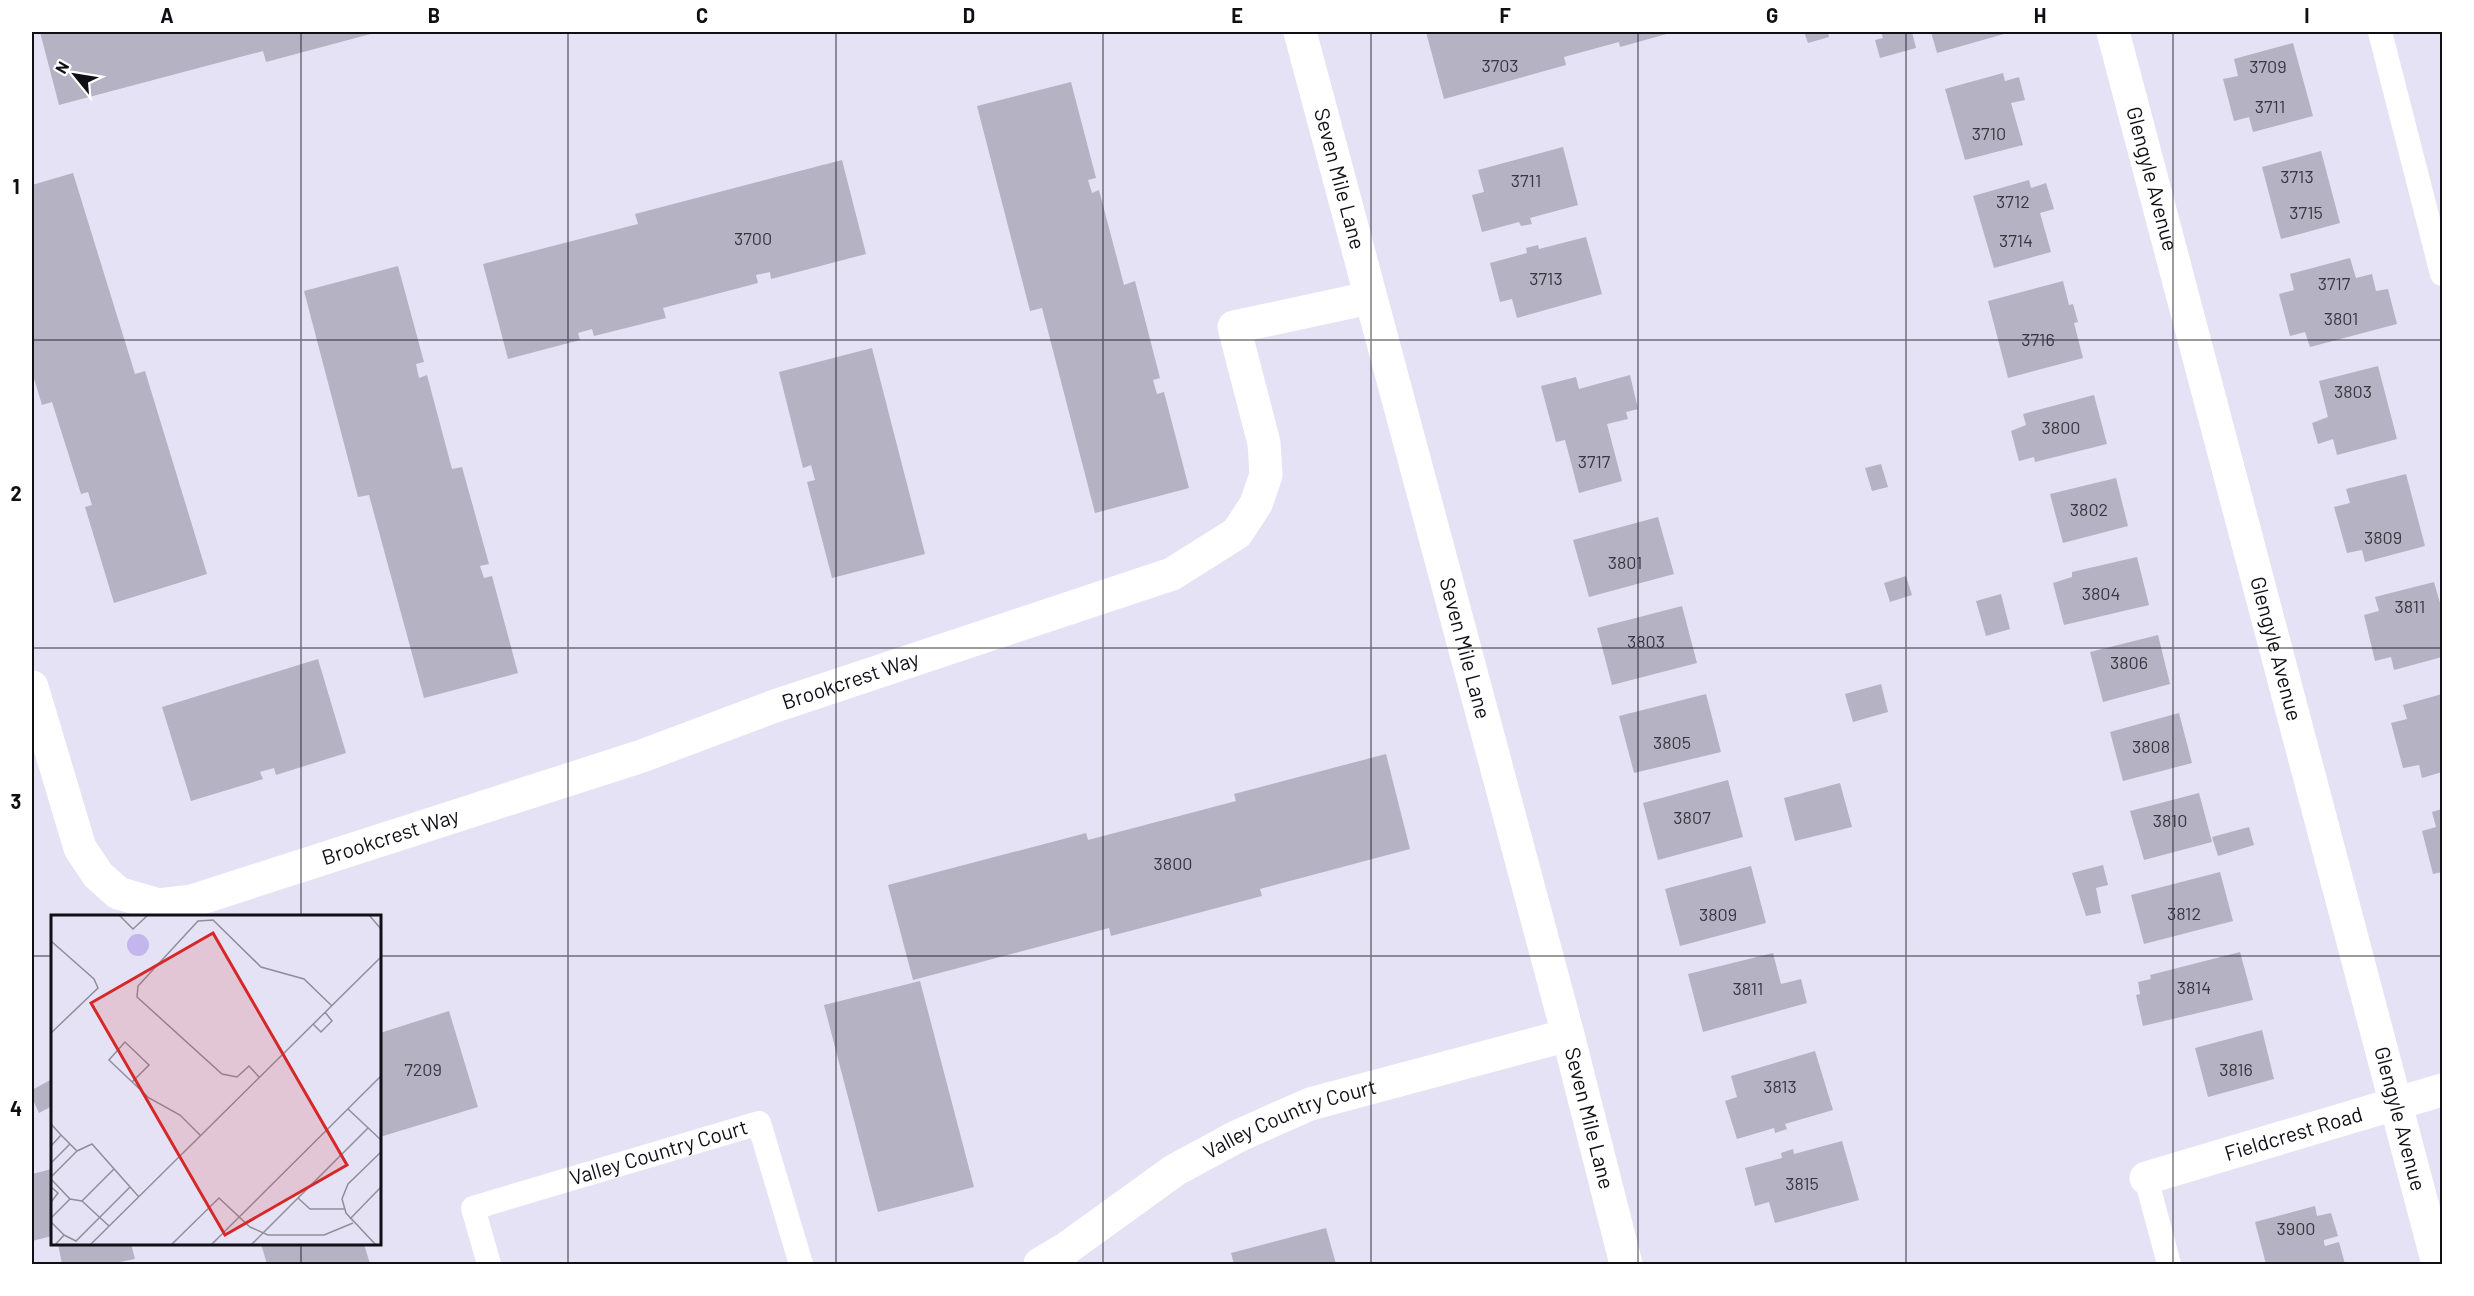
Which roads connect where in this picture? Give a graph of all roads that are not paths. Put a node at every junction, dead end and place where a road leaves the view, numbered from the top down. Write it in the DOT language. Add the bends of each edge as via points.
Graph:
graph roads {
  1 [pos="1300,32"];
  2 [pos="2113,32"];
  3 [pos="2380,32"];
  4 [pos="2442,274"];
  5 [pos="1369,298"];
  6 [pos="32,687"];
  7 [pos="1568,1035"];
  8 [pos="2442,1090"];
  9 [pos="2395,1103"];
  10 [pos="2146,1178"];
  11 [pos="489,1264"];
  12 [pos="801,1264"];
  13 [pos="1040,1264"];
  14 [pos="1626,1264"];
  15 [pos="2169,1264"];
  16 [pos="2438,1264"];
  1 -- 5 [label="street, Seven Mile Lane"];
  2 -- 9 [label="street, Glengyle Avenue"];
  3 -- 4 [label="lane"];
  5 -- 6 [label="street, Brookcrest Way" via="1234,327 1264,443 1266,474 1256,504 1237,533 1172,574 772,707 642,756 192,901 159,905 118,893 98,875 80,848"];
  5 -- 7 [label="street, Seven Mile Lane"];
  7 -- 13 [label="street, Valley Country Court" via="1310,1104 1175,1170"];
  7 -- 14 [label="street, Seven Mile Lane"];
  8 -- 9 [label="street, Fieldcrest Road"];
  9 -- 10 [label="street, Fieldcrest Road"];
  9 -- 16 [label="street, Glengyle Avenue"];
  10 -- 15 [label="lane"];
  11 -- 12 [label="lane, Valley Country Court" via="473,1208 759,1123"];
}
